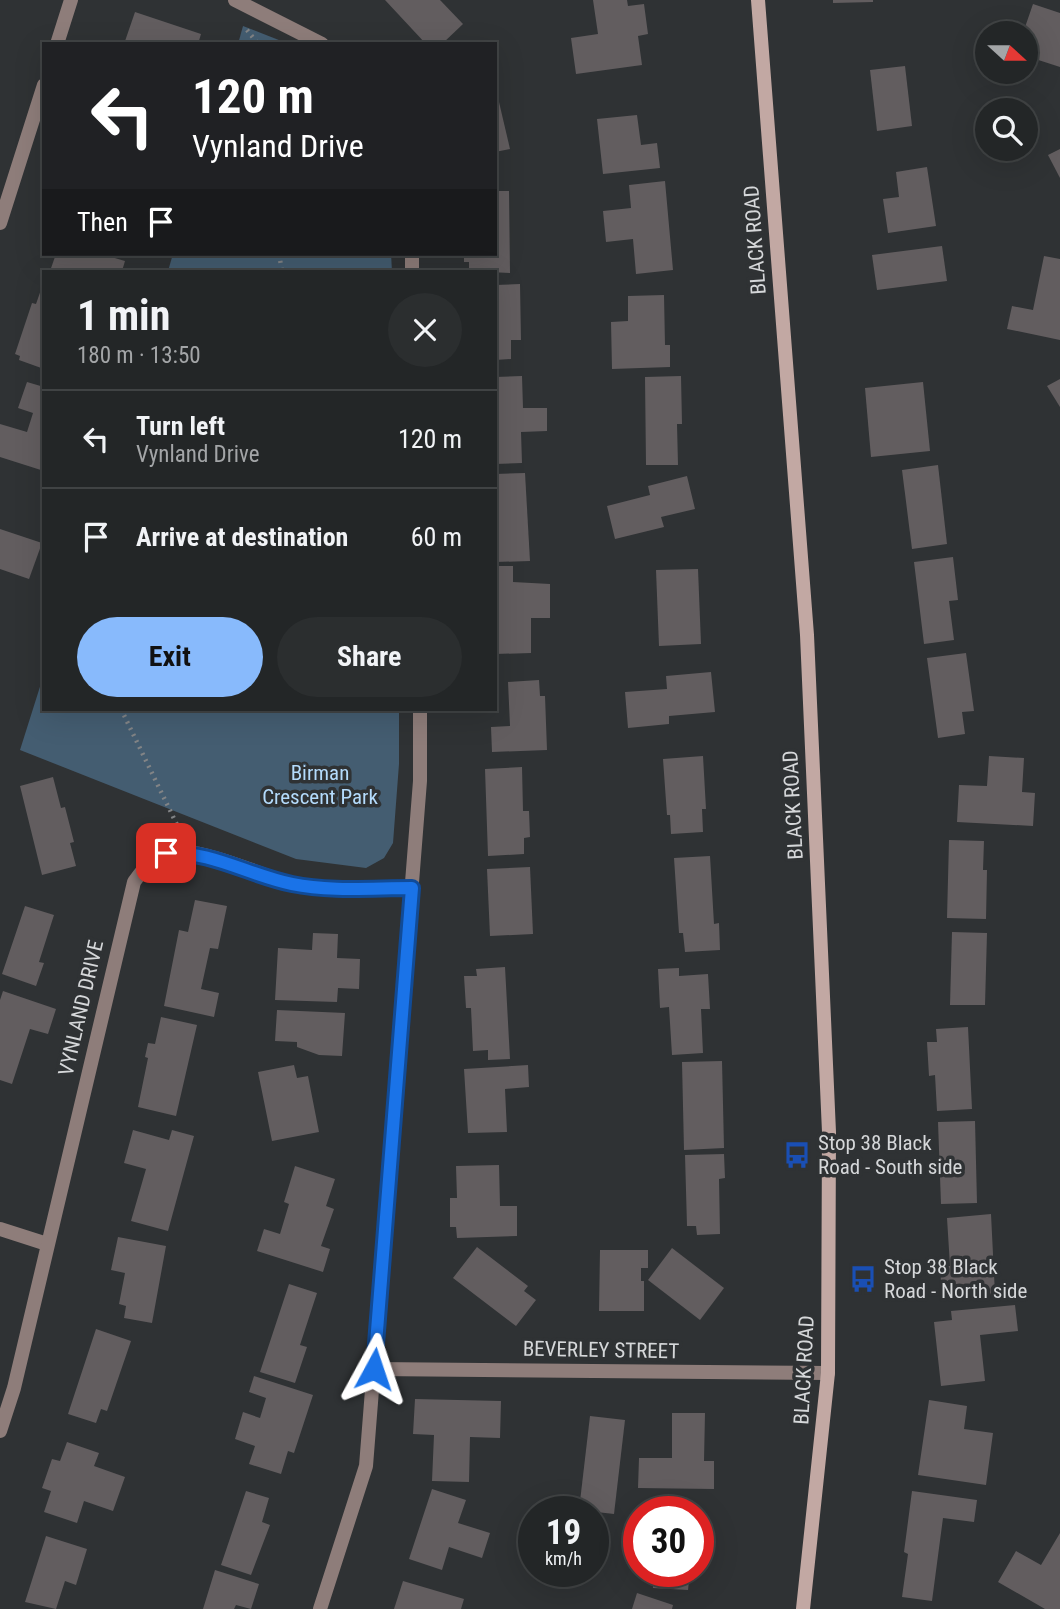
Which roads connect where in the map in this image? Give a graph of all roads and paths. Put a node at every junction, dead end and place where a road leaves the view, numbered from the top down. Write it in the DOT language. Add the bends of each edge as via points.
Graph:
graph roads {
  1 [pos="71,0"];
  2 [pos="235,0"];
  3 [pos="758,0"];
  4 [pos="58,42"];
  5 [pos="318,42"];
  6 [pos="42,91"];
  7 [pos="0,223"];
  8 [pos="122,711"];
  9 [pos="420,711"];
  10 [pos="186,852"];
  11 [pos="412,888"];
  12 [pos="0,1229"];
  13 [pos="47,1244"];
  14 [pos="374,1369"];
  15 [pos="828,1373"];
  16 [pos="0,1431"];
  17 [pos="320,1609"];
  18 [pos="803,1609"];
  1 -- 4 [label="street"];
  2 -- 5 [label="street"];
  3 -- 15 [label="main road, BLACK ROAD" via="807,635 829,1132"];
  6 -- 7 [label="street"];
  8 -- 10 [label="path" via="181,832"];
  9 -- 11 [label="street"];
  10 -- 11 [label="street, VYNLAND DRIVE" via="292,884"];
  10 -- 13 [label="street, VYNLAND DRIVE" via="166,853 146,866 134,882"];
  11 -- 14 [label="street"];
  12 -- 13 [label="street"];
  13 -- 16 [label="street, VYNLAND DRIVE"];
  14 -- 15 [label="street, BEVERLEY STREET"];
  14 -- 17 [label="street" via="366,1466"];
  15 -- 18 [label="main road, BLACK ROAD"];
}
